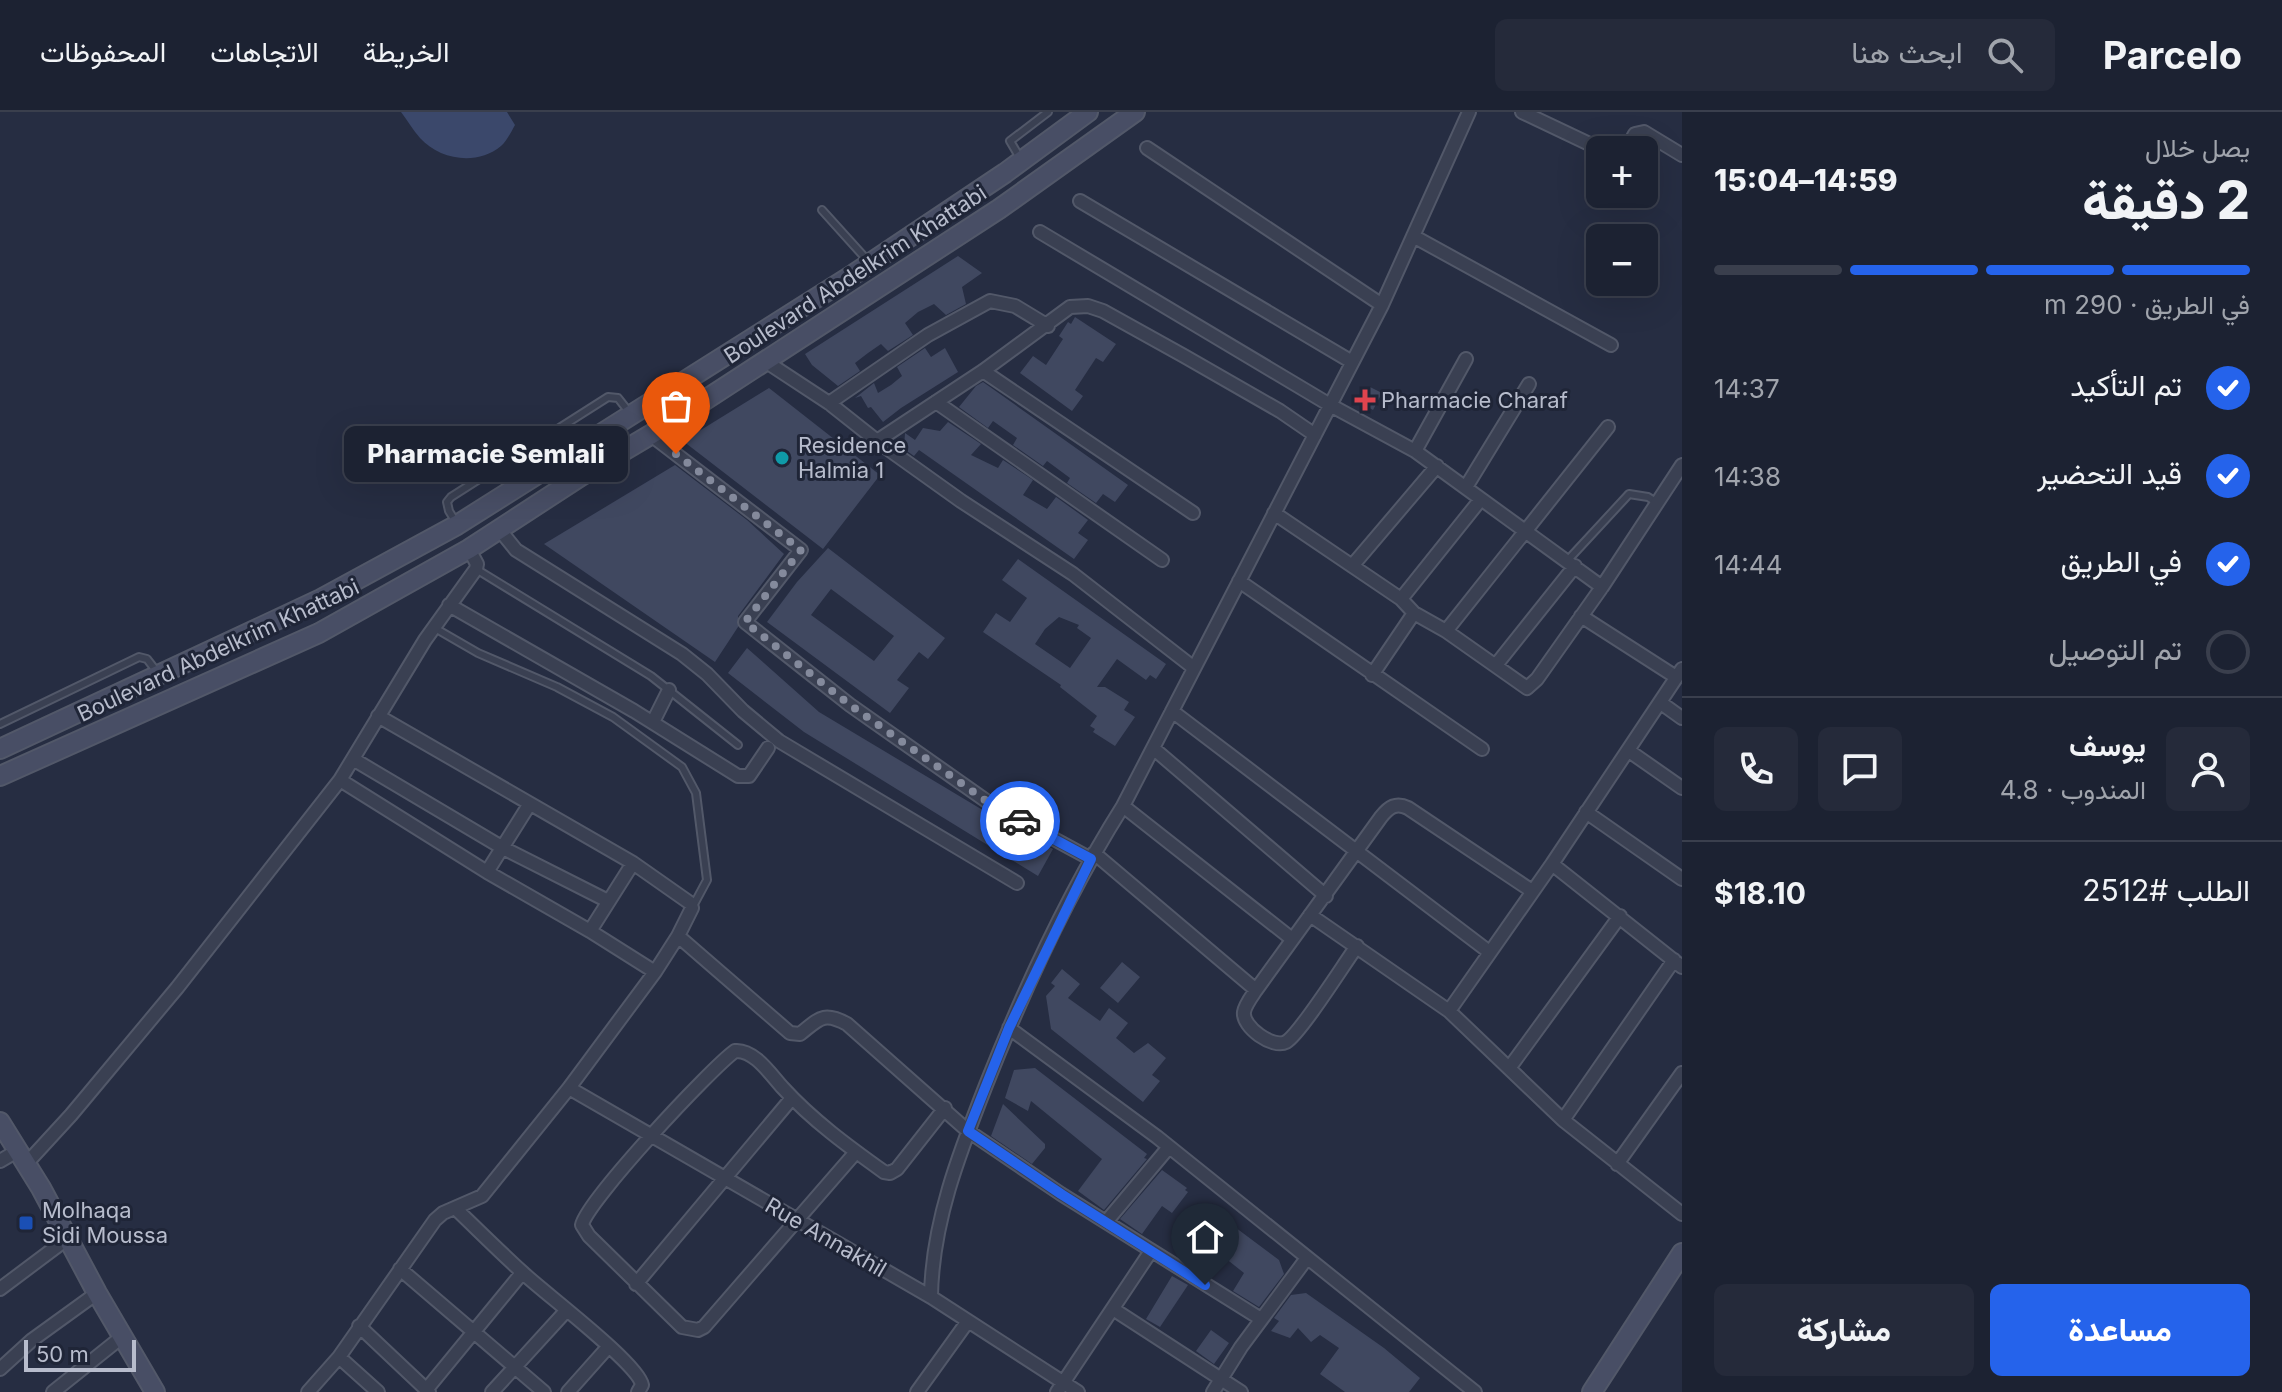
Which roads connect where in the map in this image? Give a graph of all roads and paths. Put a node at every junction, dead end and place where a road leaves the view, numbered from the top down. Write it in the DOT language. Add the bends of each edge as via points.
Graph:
graph roads {
  1 [pos="1048,112"];
  2 [pos="1088,112"];
  3 [pos="1135,112"];
  4 [pos="1469,112"];
  5 [pos="1522,112"];
  6 [pos="1658,140"];
  7 [pos="1586,142"];
  8 [pos="1147,148"];
  9 [pos="1682,155"];
  10 [pos="1022,161"];
  11 [pos="1080,201"];
  12 [pos="822,210"];
  13 [pos="1040,232"];
  14 [pos="1413,236"];
  15 [pos="862,269"];
  16 [pos="1382,305"];
  17 [pos="827,322"];
  18 [pos="1048,326"];
  19 [pos="1611,345"];
  20 [pos="1466,359"];
  21 [pos="765,361"];
  22 [pos="1352,362"];
  23 [pos="983,371"];
  24 [pos="1529,384"];
  25 [pos="936,402"];
  26 [pos="829,403"];
  27 [pos="1330,405"];
  28 [pos="631,415"];
  29 [pos="1608,427"];
  30 [pos="651,435"];
  31 [pos="1315,435"];
  32 [pos="877,441"];
  33 [pos="1415,451"];
  34 [pos="1682,465"];
  35 [pos="1437,466"];
  36 [pos="1466,487"];
  37 [pos="1481,499"];
  38 [pos="1657,503"];
  39 [pos="1193,513"];
  40 [pos="1274,513"];
  41 [pos="457,525"];
  42 [pos="499,529"];
  43 [pos="1526,531"];
  44 [pos="469,549"];
  45 [pos="1162,560"];
  46 [pos="1571,563"];
  47 [pos="1352,566"];
  48 [pos="476,569"];
  49 [pos="1239,581"];
  50 [pos="1602,587"];
  51 [pos="1401,599"];
  52 [pos="449,605"];
  53 [pos="1414,613"];
  54 [pos="1581,616"];
  55 [pos="433,627"];
  56 [pos="1446,631"];
  57 [pos="1496,665"];
  58 [pos="1194,668"];
  59 [pos="1679,673"];
  60 [pos="159,675"];
  61 [pos="1372,675"];
  62 [pos="669,690"];
  63 [pos="1661,703"];
  64 [pos="1172,711"];
  65 [pos="378,716"];
  66 [pos="1682,718"];
  67 [pos="653,722"];
  68 [pos="0,724"];
  69 [pos="738,745"];
  70 [pos="3,747"];
  71 [pos="768,748"];
  72 [pos="1153,748"];
  73 [pos="1482,749"];
  74 [pos="1629,751"];
  75 [pos="353,759"];
  76 [pos="9,773"];
  77 [pos="340,780"];
  78 [pos="1682,788"];
  79 [pos="529,805"];
  80 [pos="1123,806"];
  81 [pos="1586,812"];
  82 [pos="503,848"];
  83 [pos="1357,850"];
  84 [pos="1092,856"];
  85 [pos="633,863"];
  86 [pos="1552,864"];
  87 [pos="487,872"];
  88 [pos="1682,879"];
  89 [pos="1017,883"];
  90 [pos="1532,891"];
  91 [pos="1326,896"];
  92 [pos="608,901"];
  93 [pos="692,908"];
  94 [pos="1310,915"];
  95 [pos="1620,916"];
  96 [pos="590,931"];
  97 [pos="678,936"];
  98 [pos="1292,939"];
  99 [pos="1357,946"];
  100 [pos="1488,951"];
  101 [pos="1678,963"];
  102 [pos="655,972"];
  103 [pos="1256,990"];
  104 [pos="1449,1011"];
  105 [pos="1009,1028"];
  106 [pos="1510,1067"];
  107 [pos="1682,1073"];
  108 [pos="569,1088"];
  109 [pos="792,1098"];
  110 [pos="945,1108"];
  111 [pos="1563,1120"];
  112 [pos="0,1122"];
  113 [pos="968,1131"];
  114 [pos="651,1136"];
  115 [pos="1169,1147"];
  116 [pos="856,1152"];
  117 [pos="21,1157"];
  118 [pos="0,1161"];
  119 [pos="1617,1164"];
  120 [pos="724,1178"];
  121 [pos="455,1208"];
  122 [pos="1682,1214"];
  123 [pos="797,1220"];
  124 [pos="1106,1222"];
  125 [pos="68,1238"];
  126 [pos="1151,1251"];
  127 [pos="1681,1256"];
  128 [pos="1307,1258"];
  129 [pos="400,1269"];
  130 [pos="522,1273"];
  131 [pos="636,1284"];
  132 [pos="0,1289"];
  133 [pos="97,1293"];
  134 [pos="931,1297"];
  135 [pos="1113,1309"];
  136 [pos="566,1311"];
  137 [pos="1261,1319"];
  138 [pos="968,1321"];
  139 [pos="359,1326"];
  140 [pos="472,1332"];
  141 [pos="123,1336"];
  142 [pos="609,1346"];
  143 [pos="339,1357"];
  144 [pos="514,1367"];
  145 [pos="0,1369"];
  146 [pos="1222,1379"];
  147 [pos="1060,1387"];
  148 [pos="149,1389"];
  149 [pos="427,1391"];
  150 [pos="53,1392"];
  151 [pos="308,1392"];
  152 [pos="378,1392"];
  153 [pos="492,1392"];
  154 [pos="544,1392"];
  155 [pos="568,1392"];
  156 [pos="638,1392"];
  157 [pos="917,1392"];
  158 [pos="1078,1392"];
  159 [pos="1213,1392"];
  160 [pos="1241,1392"];
  161 [pos="1475,1392"];
  162 [pos="1592,1392"];
  1 -- 10 [label="lane" via="1012,137"];
  2 -- 10 [label="street, Boulevard Abdelkrim Khattabi"];
  3 -- 17 [label="street, Boulevard Abdelkrim Khattabi" via="1049,176"];
  4 -- 14 [label="street"];
  5 -- 7 [label="street"];
  6 -- 9 [label="street"];
  8 -- 16 [label="street"];
  10 -- 15 [label="street, Boulevard Abdelkrim Khattabi"];
  11 -- 22 [label="street"];
  12 -- 15 [label="lane"];
  13 -- 27 [label="street"];
  14 -- 16 [label="street"];
  14 -- 19 [label="street"];
  15 -- 17 [label="street" via="868,285"];
  15 -- 28 [label="street, Boulevard Abdelkrim Khattabi"];
  16 -- 22 [label="street"];
  17 -- 21 [label="street, Boulevard Abdelkrim Khattabi"];
  18 -- 23 [label="street"];
  18 -- 26 [label="street" via="1015,306 990,301 928,335"];
  18 -- 31 [label="street" via="1070,307 1103,311"];
  20 -- 33 [label="street"];
  21 -- 26 [label="street"];
  21 -- 30 [label="street, Boulevard Abdelkrim Khattabi"];
  22 -- 27 [label="street"];
  23 -- 25 [label="street"];
  23 -- 39 [label="street"];
  24 -- 36 [label="street"];
  25 -- 32 [label="street"];
  25 -- 45 [label="street"];
  26 -- 32 [label="street"];
  27 -- 31 [label="street"];
  27 -- 33 [label="street"];
  28 -- 41 [label="street, Boulevard Abdelkrim Khattabi"];
  28 -- 41 [label="lane" via="614,396 451,497 447,502"];
  29 -- 43 [label="street"];
  30 -- 42 [label="street, Boulevard Abdelkrim Khattabi"];
  30 -- 84 [label="street" via="801,550 745,622 850,705 995,807"];
  31 -- 40 [label="street"];
  32 -- 58 [label="street" via="1073,574"];
  33 -- 35 [label="street"];
  34 -- 38 [label="street"];
  35 -- 36 [label="street"];
  35 -- 47 [label="street"];
  36 -- 37 [label="street"];
  37 -- 43 [label="street"];
  37 -- 51 [label="street"];
  38 -- 46 [label="lane" via="1629,494"];
  38 -- 50 [label="street"];
  40 -- 47 [label="street"];
  40 -- 49 [label="street"];
  41 -- 60 [label="street, Boulevard Abdelkrim Khattabi" via="321,599"];
  42 -- 44 [label="street, Boulevard Abdelkrim Khattabi"];
  42 -- 89 [label="street" via="516,550 682,654 779,741"];
  43 -- 46 [label="street"];
  43 -- 56 [label="street"];
  44 -- 48 [label="street"];
  44 -- 76 [label="street, Boulevard Abdelkrim Khattabi" via="319,633"];
  46 -- 50 [label="street"];
  46 -- 57 [label="street"];
  47 -- 51 [label="street"];
  48 -- 52 [label="street"];
  48 -- 62 [label="lane"];
  49 -- 58 [label="street"];
  49 -- 61 [label="street"];
  50 -- 54 [label="street"];
  51 -- 53 [label="street"];
  52 -- 55 [label="street"];
  52 -- 67 [label="street"];
  53 -- 56 [label="street"];
  53 -- 61 [label="street"];
  54 -- 57 [label="street" via="1527,688"];
  54 -- 59 [label="street"];
  55 -- 65 [label="street"];
  55 -- 93 [label="lane" via="613,717 682,767 696,793 707,880"];
  56 -- 57 [label="street"];
  58 -- 64 [label="street"];
  59 -- 63 [label="street"];
  60 -- 68 [label="lane" via="139,657"];
  60 -- 70 [label="street, Boulevard Abdelkrim Khattabi"];
  61 -- 73 [label="street"];
  62 -- 67 [label="street"];
  62 -- 69 [label="lane"];
  63 -- 66 [label="street"];
  63 -- 74 [label="street"];
  64 -- 72 [label="street"];
  64 -- 83 [label="street"];
  65 -- 75 [label="street"];
  65 -- 79 [label="street"];
  67 -- 71 [label="street" via="738,776 749,776"];
  70 -- 76 [label="street"];
  72 -- 80 [label="street"];
  72 -- 91 [label="street"];
  74 -- 78 [label="street"];
  74 -- 81 [label="street"];
  75 -- 77 [label="street"];
  75 -- 82 [label="street"];
  77 -- 87 [label="street"];
  77 -- 117 [label="street" via="140,1034"];
  79 -- 82 [label="street"];
  79 -- 85 [label="street"];
  80 -- 84 [label="street"];
  80 -- 98 [label="street"];
  81 -- 86 [label="street"];
  81 -- 88 [label="street"];
  82 -- 87 [label="street"];
  82 -- 92 [label="street"];
  83 -- 90 [label="street" via="1386,810 1400,805"];
  83 -- 91 [label="street"];
  83 -- 100 [label="street"];
  84 -- 103 [label="street"];
  84 -- 105 [label="street"];
  85 -- 92 [label="street"];
  85 -- 93 [label="street"];
  86 -- 90 [label="street"];
  86 -- 95 [label="street"];
  87 -- 96 [label="street"];
  90 -- 100 [label="street"];
  91 -- 94 [label="street"];
  92 -- 96 [label="street"];
  93 -- 97 [label="street"];
  94 -- 98 [label="street"];
  94 -- 99 [label="street"];
  95 -- 101 [label="street"];
  95 -- 106 [label="street"];
  96 -- 102 [label="street"];
  97 -- 102 [label="street"];
  97 -- 110 [label="street" via="790,1033 800,1034 823,1017 834,1017"];
  98 -- 103 [label="street"];
  99 -- 103 [label="street" via="1301,1026 1282,1044 1264,1038 1246,1020 1244,1012"];
  99 -- 104 [label="street"];
  100 -- 104 [label="street"];
  101 -- 111 [label="street"];
  102 -- 108 [label="street"];
  104 -- 106 [label="street"];
  105 -- 113 [label="street"];
  105 -- 115 [label="street"];
  106 -- 111 [label="street"];
  107 -- 119 [label="street"];
  108 -- 114 [label="street, Rue Annakhil"];
  108 -- 121 [label="street" via="482,1196"];
  109 -- 114 [label="street" via="762,1065 746,1052 735,1051"];
  109 -- 116 [label="street"];
  109 -- 120 [label="street"];
  110 -- 113 [label="street"];
  110 -- 116 [label="street" via="892,1172"];
  111 -- 119 [label="street"];
  112 -- 117 [label="street"];
  113 -- 124 [label="street"];
  113 -- 134 [label="street" via="934,1245"];
  114 -- 120 [label="street, Rue Annakhil"];
  114 -- 131 [label="street" via="581,1222"];
  115 -- 124 [label="street"];
  115 -- 128 [label="street"];
  116 -- 123 [label="street"];
  117 -- 118 [label="street"];
  117 -- 125 [label="street"];
  119 -- 122 [label="street"];
  120 -- 123 [label="street, Rue Annakhil"];
  120 -- 131 [label="street"];
  121 -- 129 [label="street" via="435,1220"];
  121 -- 130 [label="street"];
  123 -- 131 [label="street" via="698,1330 682,1327"];
  123 -- 134 [label="street, Rue Annakhil"];
  124 -- 126 [label="street"];
  125 -- 132 [label="street"];
  125 -- 133 [label="street"];
  126 -- 135 [label="street"];
  126 -- 137 [label="street"];
  127 -- 162 [label="street"];
  128 -- 137 [label="street"];
  128 -- 161 [label="street"];
  129 -- 139 [label="street"];
  129 -- 140 [label="street"];
  130 -- 136 [label="street"];
  130 -- 140 [label="street"];
  133 -- 141 [label="street"];
  133 -- 145 [label="street"];
  134 -- 138 [label="street, Rue Annakhil"];
  135 -- 146 [label="street"];
  135 -- 147 [label="street"];
  136 -- 142 [label="street"];
  136 -- 144 [label="street"];
  137 -- 146 [label="street"];
  138 -- 147 [label="street, Rue Annakhil"];
  138 -- 157 [label="street"];
  139 -- 143 [label="street"];
  139 -- 149 [label="street"];
  140 -- 144 [label="street"];
  140 -- 149 [label="street"];
  141 -- 148 [label="street"];
  141 -- 150 [label="street"];
  142 -- 155 [label="street"];
  142 -- 156 [label="street" via="641,1379"];
  143 -- 151 [label="street"];
  143 -- 152 [label="street"];
  144 -- 153 [label="street"];
  144 -- 154 [label="street"];
  146 -- 159 [label="street"];
  146 -- 160 [label="street"];
  147 -- 158 [label="street, Rue Annakhil"];
}
